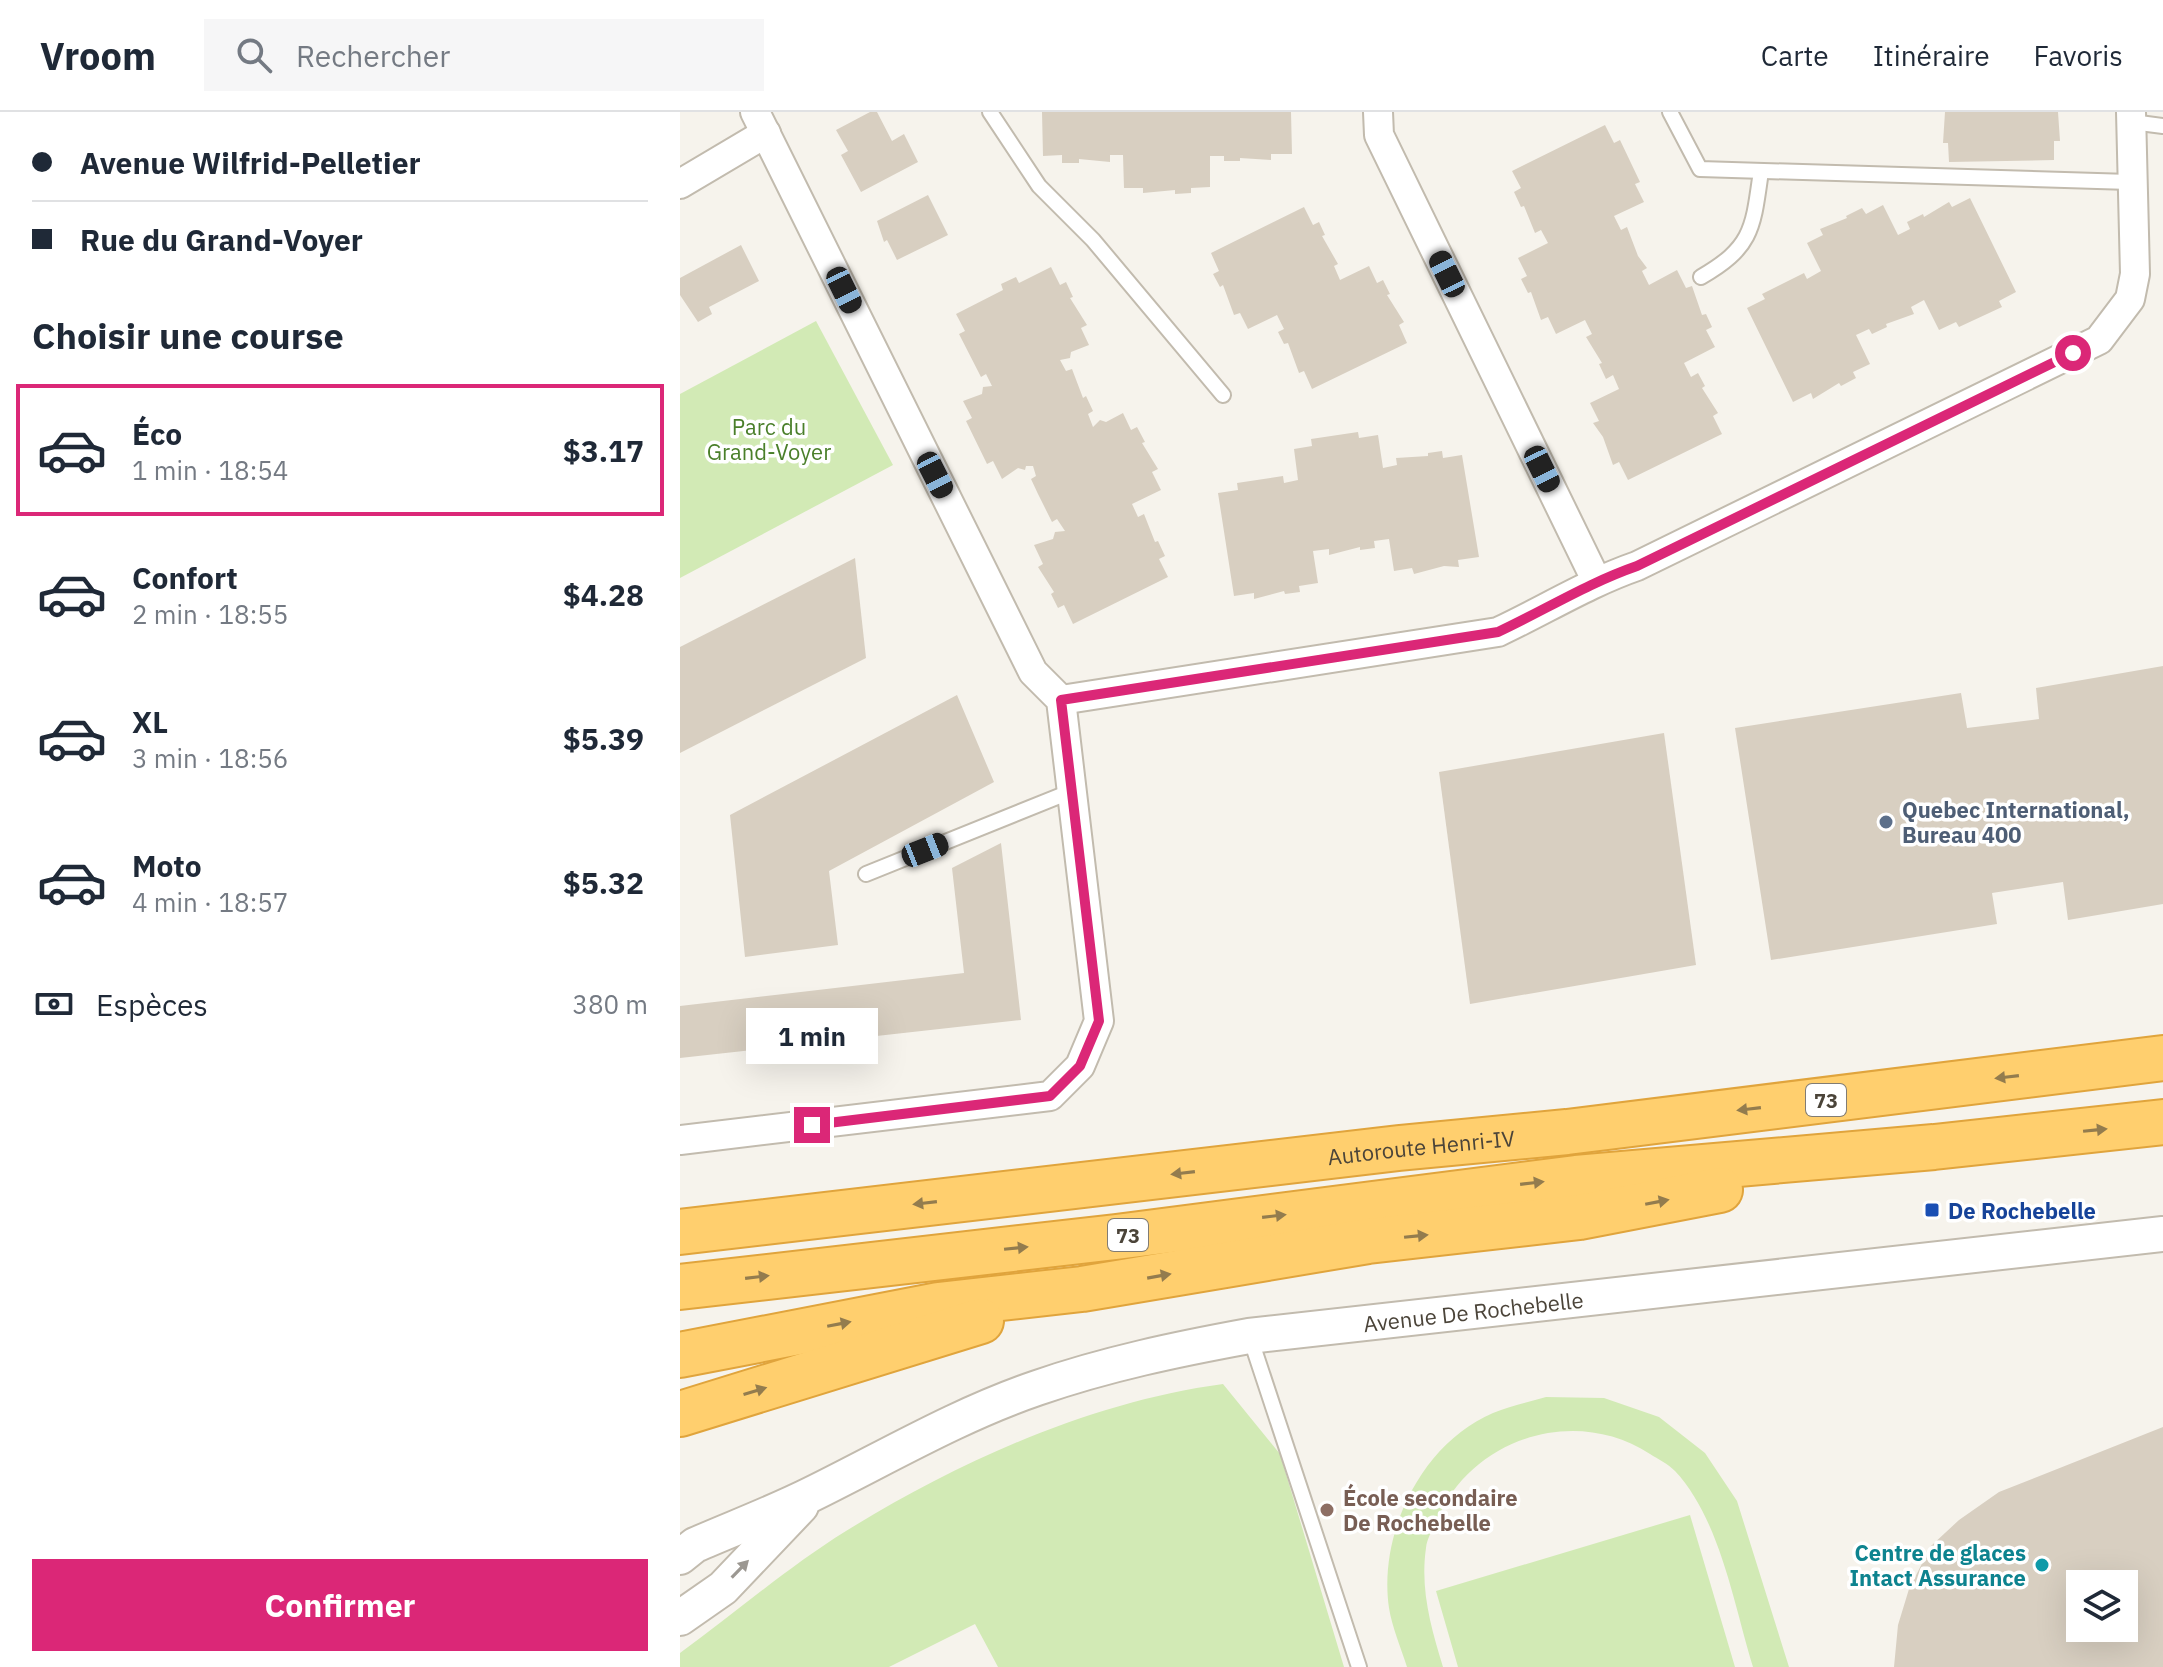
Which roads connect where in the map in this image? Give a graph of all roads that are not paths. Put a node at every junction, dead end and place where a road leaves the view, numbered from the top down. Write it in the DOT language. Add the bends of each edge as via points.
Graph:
graph roads {
  1 [pos="990,112"];
  2 [pos="1378,112"];
  3 [pos="1670,112"];
  4 [pos="2132,117"];
  5 [pos="760,122"];
  6 [pos="2163,126"];
  7 [pos="1761,171"];
  8 [pos="2130,182"];
  9 [pos="680,184"];
  10 [pos="1701,277"];
  11 [pos="1223,395"];
  12 [pos="1596,580"];
  13 [pos="1061,700"];
  14 [pos="1072,791"];
  15 [pos="866,874"];
  16 [pos="2163,1058"];
  17 [pos="2163,1122"];
  18 [pos="680,1140"];
  19 [pos="1934,1147"];
  20 [pos="680,1232"];
  21 [pos="2163,1234"];
  22 [pos="680,1287"];
  23 [pos="1082,1289"];
  24 [pos="1249,1336"];
  25 [pos="680,1355"];
  26 [pos="680,1414"];
  27 [pos="813,1494"];
  28 [pos="680,1557"];
  29 [pos="680,1618"];
  30 [pos="1359,1667"];
  1 -- 11 [label="lane" via="1039,186 1093,240"];
  2 -- 12 [label="street" via="1379,135"];
  3 -- 7 [label="lane" via="1700,169"];
  4 -- 6 [label="lane"];
  4 -- 8 [label="street"];
  5 -- 9 [label="street"];
  5 -- 13 [label="street" via="1033,672"];
  7 -- 8 [label="lane"];
  7 -- 10 [label="lane" via="1754,223 1733,258"];
  8 -- 12 [label="street" via="2135,274 2130,299 2099,340 1637,566"];
  12 -- 13 [label="street" via="1498,632"];
  13 -- 14 [label="street"];
  14 -- 15 [label="lane"];
  14 -- 18 [label="street" via="1099,1021 1080,1066 1050,1096"];
  16 -- 20 [label="highway, Autoroute Henri-IV / 73, one-way" via="1567,1132"];
  19 -- 17 [label="highway, 73, one-way"];
  22 -- 19 [label="highway, 73, one-way" via="1576,1178"];
  23 -- 19 [label="highway, one-way" via="1368,1241 1580,1217"];
  21 -- 24 [label="street, Avenue De Rochebelle"];
  25 -- 23 [label="highway, one-way" via="938,1305"];
  26 -- 23 [label="highway, one-way"];
  24 -- 27 [label="street, Avenue De Rochebelle" via="1173,1350 1039,1387 973,1413"];
  24 -- 30 [label="lane"];
  27 -- 28 [label="street, Avenue De Rochebelle" via="695,1545"];
  29 -- 27 [label="street, Avenue De Rochebelle, one-way" via="723,1588"];
}
